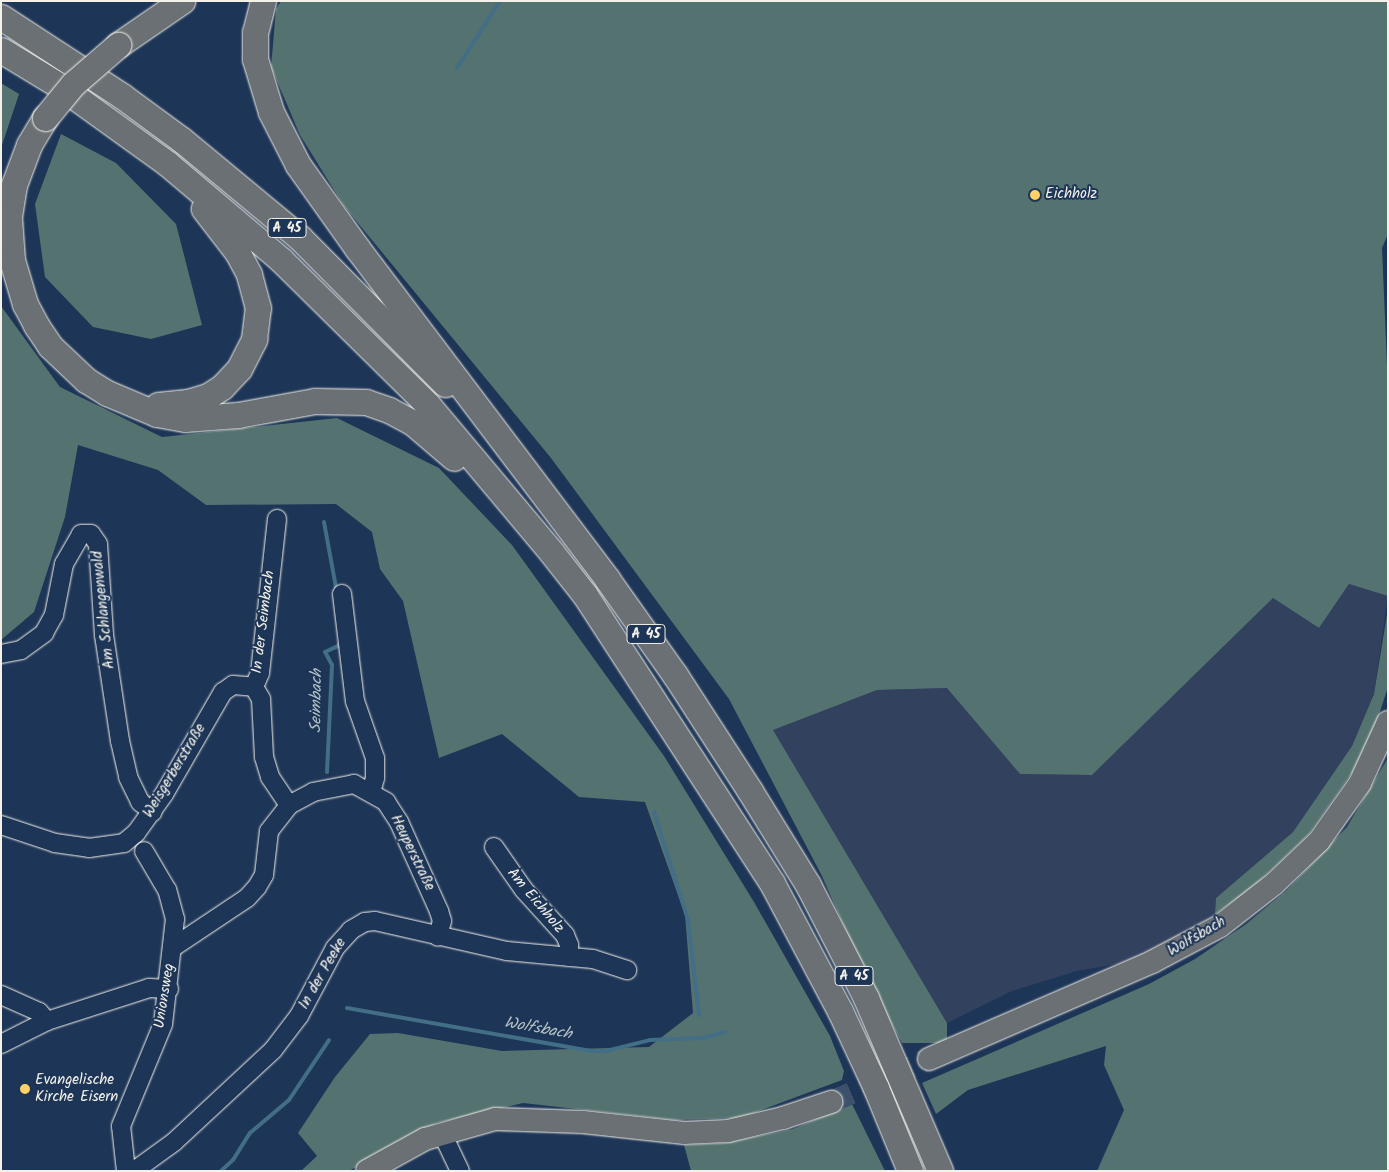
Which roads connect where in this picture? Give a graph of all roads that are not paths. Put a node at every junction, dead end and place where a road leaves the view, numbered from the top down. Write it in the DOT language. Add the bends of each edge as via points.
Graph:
graph roads {
  1 [pos="182,1"];
  2 [pos="263,1"];
  3 [pos="1,17"];
  4 [pos="1,50"];
  5 [pos="168,164"];
  6 [pos="130,403"];
  7 [pos="534,483"];
  8 [pos="277,519"];
  9 [pos="552,553"];
  10 [pos="342,594"];
  11 [pos="1,654"];
  12 [pos="254,687"];
  13 [pos="1388,722"];
  14 [pos="370,792"];
  15 [pos="289,805"];
  16 [pos="152,812"];
  17 [pos="1,825"];
  18 [pos="494,847"];
  19 [pos="144,851"];
  20 [pos="438,936"];
  21 [pos="172,948"];
  22 [pos="569,957"];
  23 [pos="627,970"];
  24 [pos="169,989"];
  25 [pos="1,995"];
  26 [pos="47,1020"];
  27 [pos="1,1044"];
  28 [pos="930,1059"];
  29 [pos="831,1102"];
  30 [pos="442,1133"];
  31 [pos="126,1171"];
  32 [pos="134,1171"];
  33 [pos="366,1171"];
  34 [pos="460,1171"];
  35 [pos="910,1171"];
  36 [pos="940,1171"];
  1 -- 6 [label="highway, bridge" via="118,45 73,84 45,118 29,145 14,185 9,232 17,280 29,311 50,346 86,380"];
  2 -- 7 [label="highway" via="254,32 255,59 264,94 286,144 316,192"];
  3 -- 7 [label="highway, A 45" via="167,129 300,238 447,385"];
  4 -- 5 [label="highway, A 45" via="60,86"];
  5 -- 6 [label="highway" via="244,263 256,297 256,329 239,369 208,396 166,405"];
  5 -- 9 [label="highway, A 45" via="281,260 428,405"];
  6 -- 9 [label="highway" via="157,414 185,418 238,415 315,401 359,402 390,410 432,436"];
  7 -- 36 [label="highway, A 45" via="675,675 808,885 866,998"];
  8 -- 12 [label="street, In der Seimbach" via="260,673"];
  9 -- 35 [label="highway, A 45" via="590,603 772,883 840,1012"];
  10 -- 14 [label="street" via="354,701 375,758 375,778"];
  11 -- 16 [label="street, Am Schlangenwald" via="20,650 44,633 54,615 64,564 81,534 90,534 98,544 104,635 128,777 140,802"];
  12 -- 15 [label="street, In der Seimbach" via="261,699 264,757 270,777"];
  12 -- 16 [label="street, Weisgerberstraße" via="232,684 223,692"];
  13 -- 28 [label="main road, Wolfsbach" via="1360,783 1319,841 1274,884 1227,921 1152,962"];
  14 -- 15 [label="street, Heuperstraße" via="354,784 332,787"];
  14 -- 20 [label="street, Heuperstraße" via="386,802 399,822 440,911 442,921"];
  15 -- 21 [label="street, Heuperstraße" via="268,831 264,875 257,887 247,898"];
  16 -- 17 [label="street, Weisgerberstraße" via="124,843 107,848 55,843"];
  18 -- 22 [label="street, Am Eichholz" via="524,890 564,935 569,945"];
  19 -- 21 [label="street, Unionsweg" via="167,890 175,919"];
  20 -- 22 [label="street, In der Peeke" via="516,952"];
  20 -- 32 [label="street, In der Peeke" via="375,921 350,930 335,948 299,1016 273,1050 174,1142"];
  21 -- 24 [label="street, Unionsweg"];
  22 -- 23 [label="street, In der Peeke"];
  24 -- 26 [label="street" via="149,988"];
  24 -- 31 [label="street, Unionsweg" via="163,1024 121,1126"];
  25 -- 26 [label="street" via="39,1012"];
  26 -- 27 [label="street"];
  29 -- 30 [label="main road" via="728,1131 684,1133 517,1117 476,1122"];
  30 -- 33 [label="main road" via="402,1150"];
  30 -- 34 [label="street"];
}
